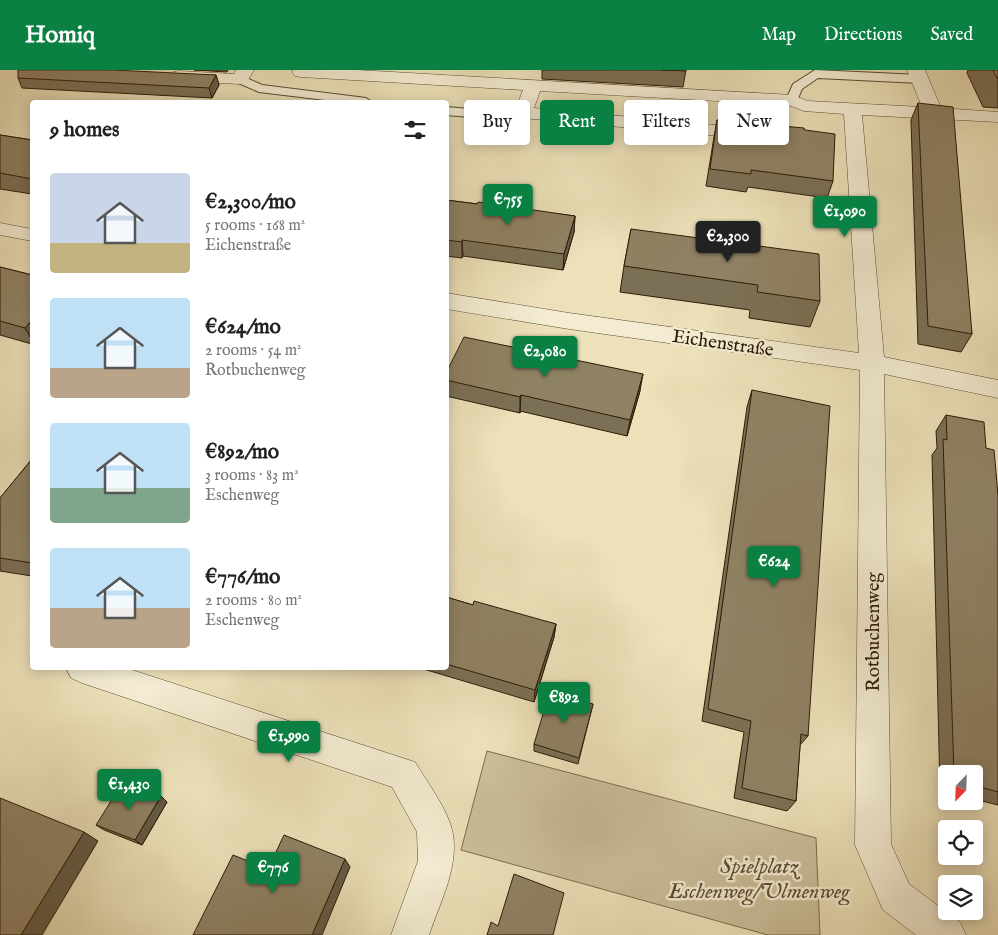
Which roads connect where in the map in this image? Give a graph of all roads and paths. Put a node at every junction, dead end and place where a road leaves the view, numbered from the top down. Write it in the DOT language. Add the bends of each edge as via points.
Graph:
graph roads {
  1 [pos="301,72"];
  2 [pos="242,74"];
  3 [pos="163,75"];
  4 [pos="918,75"];
  5 [pos="533,86"];
  6 [pos="351,100"];
  7 [pos="528,100"];
  8 [pos="792,100"];
  9 [pos="853,110"];
  10 [pos="449,111"];
  11 [pos="464,112"];
  12 [pos="934,114"];
  13 [pos="530,115"];
  14 [pos="998,117"];
  15 [pos="718,131"];
  16 [pos="0,229"];
  17 [pos="30,235"];
  18 [pos="449,301"];
  19 [pos="872,363"];
  20 [pos="998,389"];
  21 [pos="88,670"];
  22 [pos="410,935"];
  23 [pos="947,935"];
  1 -- 5 [label="street"];
  2 -- 3 [label="street"];
  2 -- 6 [label="lane" via="260,88"];
  4 -- 8 [label="lane" via="816,74 797,87"];
  4 -- 12 [label="street"];
  5 -- 7 [label="street"];
  5 -- 8 [label="street"];
  8 -- 9 [label="street" via="804,106"];
  9 -- 12 [label="street"];
  9 -- 19 [label="street, Rotbuchenweg" via="846,141"];
  10 -- 11 [label="lane"];
  12 -- 14 [label="street"];
  13 -- 15 [label="street"];
  16 -- 17 [label="street"];
  18 -- 19 [label="street, Eichenstraße"];
  19 -- 20 [label="street, Eichenstraße"];
  19 -- 23 [label="street, Rotbuchenweg" via="873,845 896,898"];
  21 -- 22 [label="street" via="403,774 434,828 436,861"];
}
